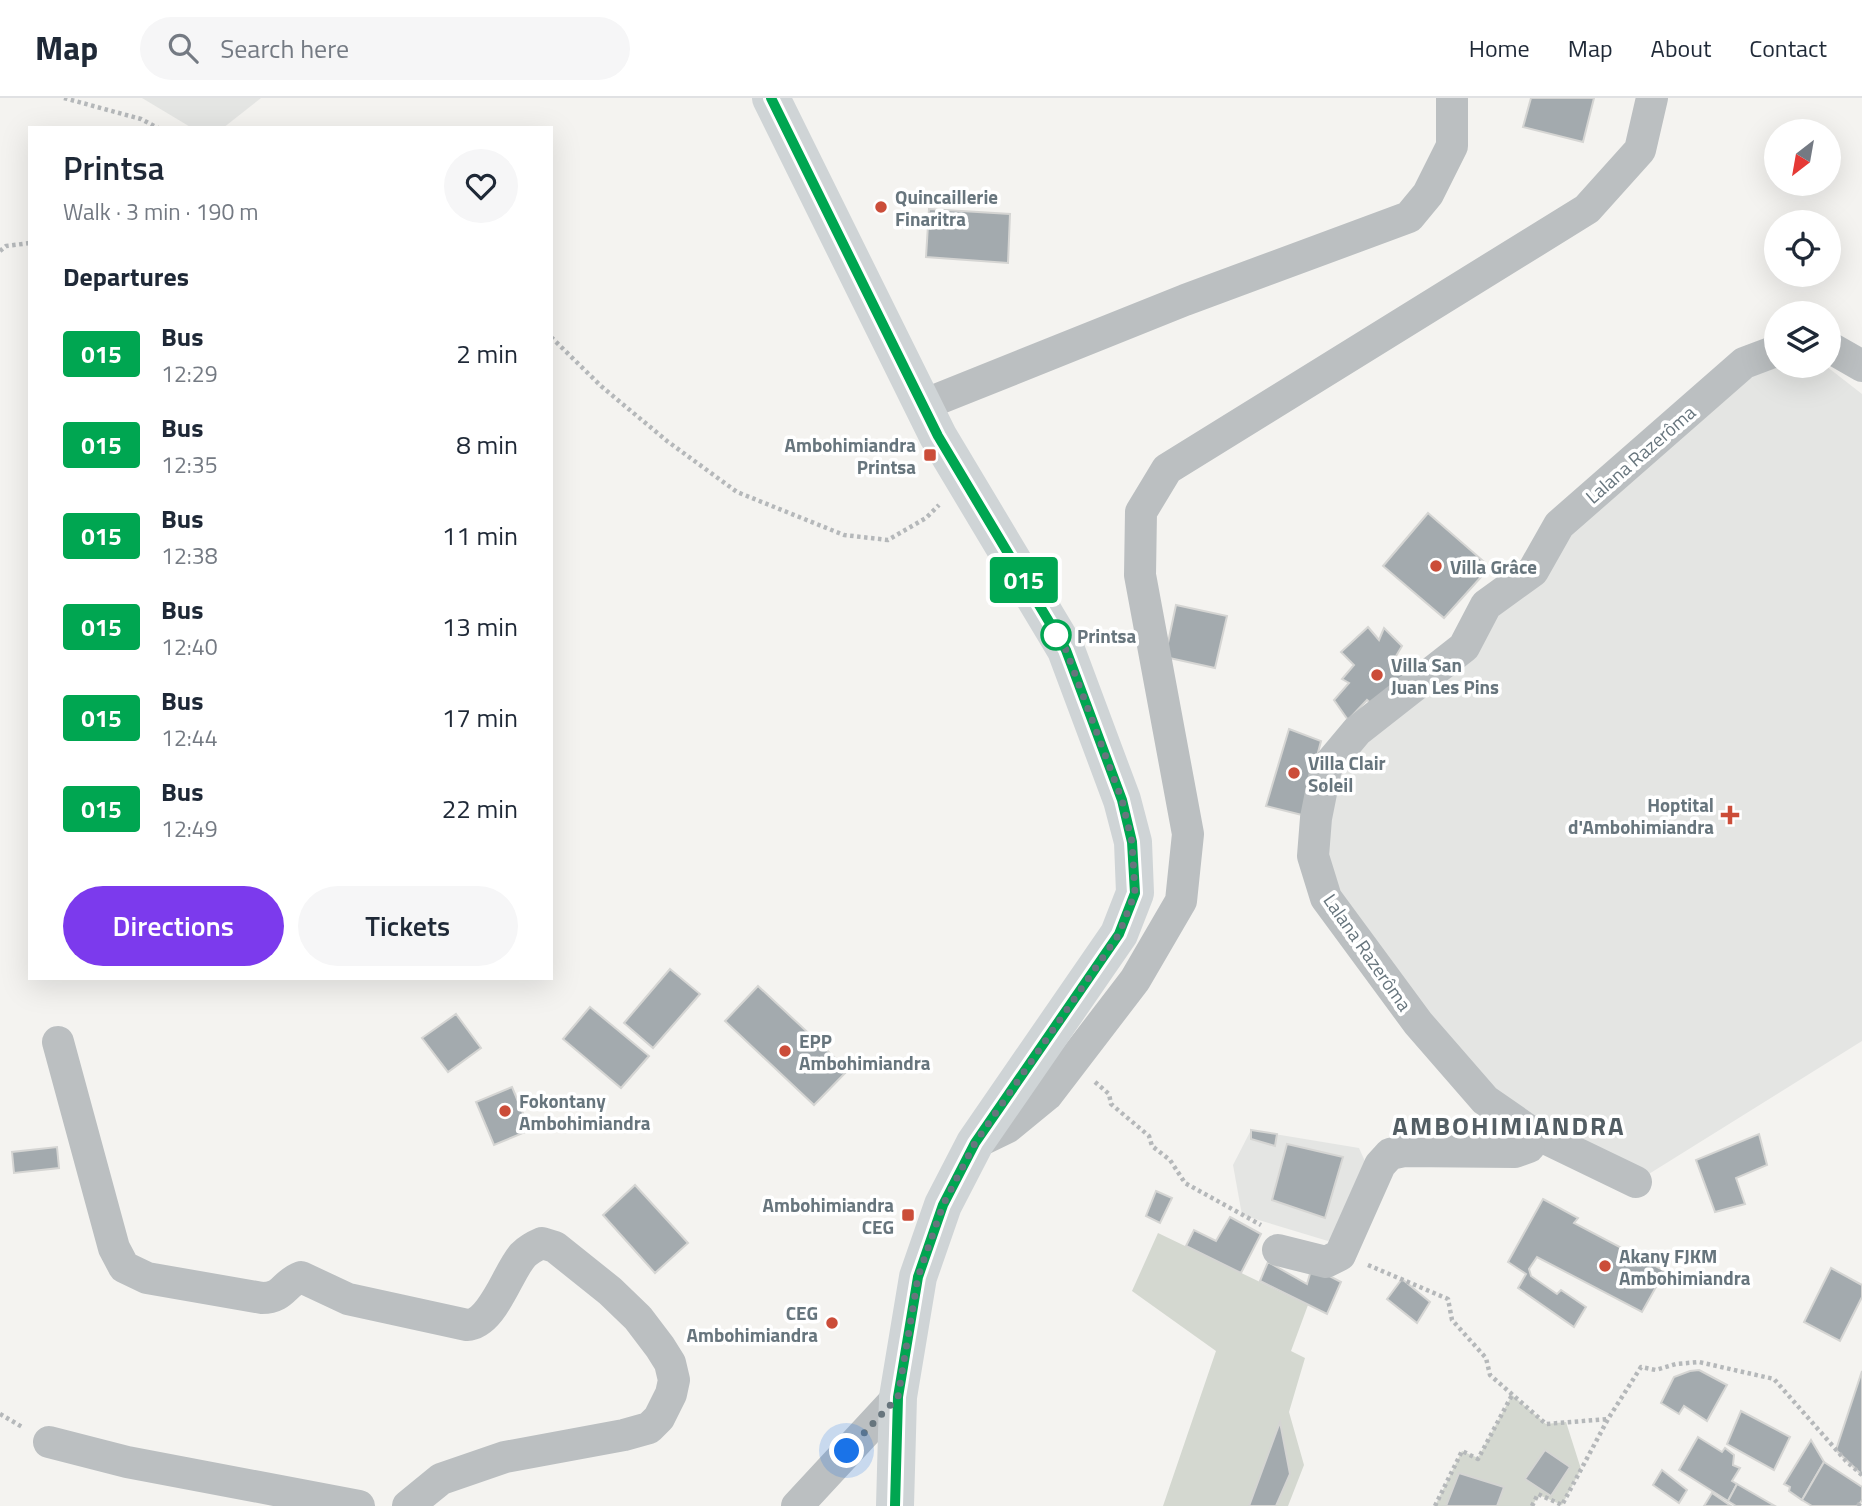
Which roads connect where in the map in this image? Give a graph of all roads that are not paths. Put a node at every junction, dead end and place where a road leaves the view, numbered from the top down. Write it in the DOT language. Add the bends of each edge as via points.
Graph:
graph roads {
  1 [pos="771,98"];
  2 [pos="1452,98"];
  3 [pos="1651,98"];
  4 [pos="1841,354"];
  5 [pos="1764,355"];
  6 [pos="1862,366"];
  7 [pos="923,405"];
  8 [pos="58,1042"];
  9 [pos="1528,1130"];
  10 [pos="975,1143"];
  11 [pos="1636,1182"];
  12 [pos="1274,1240"];
  13 [pos="898,1397"];
  14 [pos="49,1442"];
  15 [pos="359,1506"];
  16 [pos="408,1506"];
  17 [pos="797,1506"];
  18 [pos="895,1506"];
  1 -- 7 [label="main road"];
  2 -- 7 [label="street" via="1452,146 1429,194 1409,217"];
  3 -- 10 [label="street" via="1640,150 1587,209 1167,469 1141,512 1140,575 1188,834 1181,901 1135,980 1047,1094 1009,1127"];
  4 -- 6 [label="street"];
  5 -- 9 [label="street, Lalana Razerôma" via="1744,362 1559,525 1533,571 1486,605 1464,647 1357,731 1326,768 1313,856 1326,898 1418,1023 1476,1091"];
  7 -- 10 [label="main road" via="1066,650 1122,800 1132,842 1135,893 1119,934"];
  8 -- 16 [label="street" via="114,1248 124,1267 147,1278 262,1298 272,1298 300,1277 348,1299 474,1325 485,1316 523,1256 542,1243 555,1247 610,1291 638,1318 670,1363 671,1394 649,1427 624,1436 505,1457 441,1479"];
  9 -- 11 [label="street, Lalana Razerôma"];
  9 -- 12 [label="street" via="1530,1147 1515,1152 1390,1154 1380,1165 1340,1255 1326,1262"];
  10 -- 13 [label="main road" via="943,1205 918,1277"];
  13 -- 17 [label="street"];
  13 -- 18 [label="main road"];
  14 -- 15 [label="street" via="127,1462"];
}
